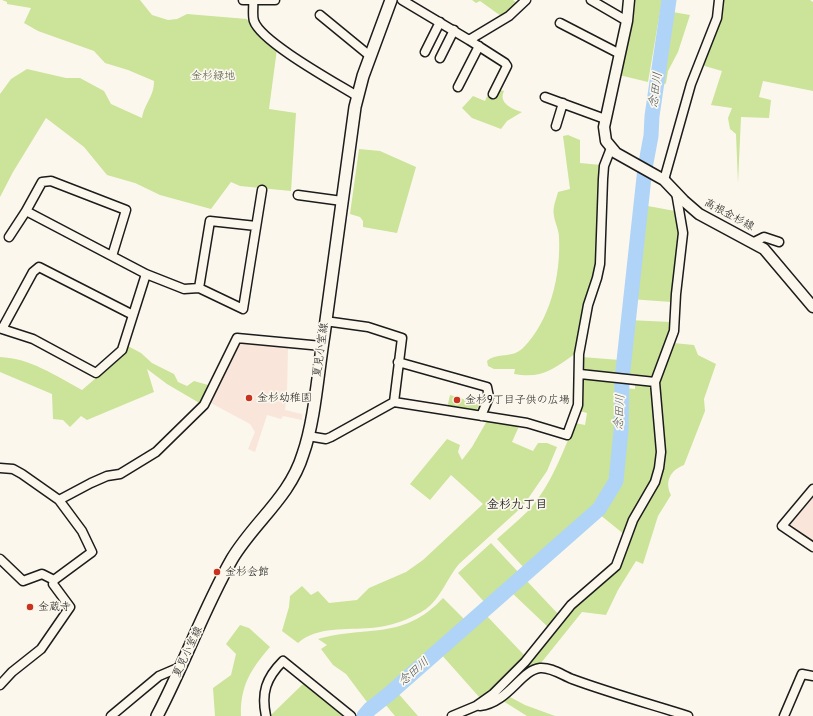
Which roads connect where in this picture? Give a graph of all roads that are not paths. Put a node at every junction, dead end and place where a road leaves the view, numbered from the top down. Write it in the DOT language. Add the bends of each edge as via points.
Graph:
graph roads {
  1 [pos="243,0"];
  2 [pos="253,0"];
  3 [pos="275,0"];
  4 [pos="391,0"];
  5 [pos="402,0"];
  6 [pos="526,0"];
  7 [pos="590,0"];
  8 [pos="629,0"];
  9 [pos="719,0"];
  10 [pos="320,16"];
  11 [pos="627,21"];
  12 [pos="440,22"];
  13 [pos="560,23"];
  14 [pos="454,30"];
  15 [pos="470,40"];
  16 [pos="479,46"];
  17 [pos="425,52"];
  18 [pos="620,54"];
  19 [pos="370,56"];
  20 [pos="440,58"];
  21 [pos="458,87"];
  22 [pos="493,94"];
  23 [pos="358,96"];
  24 [pos="545,97"];
  25 [pos="563,103"];
  26 [pos="605,118"];
  27 [pos="556,126"];
  28 [pos="614,151"];
  29 [pos="662,178"];
  30 [pos="262,190"];
  31 [pos="676,192"];
  32 [pos="298,195"];
  33 [pos="342,201"];
  34 [pos="26,211"];
  35 [pos="256,226"];
  36 [pos="9,237"];
  37 [pos="754,242"];
  38 [pos="779,242"];
  39 [pos="112,256"];
  40 [pos="146,274"];
  41 [pos="199,288"];
  42 [pos="813,307"];
  43 [pos="133,314"];
  44 [pos="325,321"];
  45 [pos="322,346"];
  46 [pos="398,362"];
  47 [pos="580,374"];
  48 [pos="655,382"];
  49 [pos="394,402"];
  50 [pos="481,416"];
  51 [pos="308,436"];
  52 [pos="0,468"];
  53 [pos="813,488"];
  54 [pos="59,500"];
  55 [pos="813,547"];
  56 [pos="0,559"];
  57 [pos="54,580"];
  58 [pos="180,667"];
  59 [pos="813,676"];
  60 [pos="0,685"];
  61 [pos="476,706"];
  62 [pos="111,716"];
  63 [pos="157,716"];
  64 [pos="266,716"];
  65 [pos="351,716"];
  66 [pos="452,716"];
  67 [pos="688,716"];
  68 [pos="784,716"];
  1 -- 2 [label="street"];
  2 -- 3 [label="street"];
  2 -- 23 [label="street" via="253,20 278,47"];
  4 -- 19 [label="main road, 夏見小室線"];
  5 -- 12 [label="street"];
  6 -- 15 [label="street" via="509,16"];
  7 -- 11 [label="street"];
  8 -- 11 [label="street"];
  9 -- 29 [label="street" via="717,18 691,84"];
  10 -- 19 [label="street"];
  11 -- 18 [label="street"];
  12 -- 14 [label="street"];
  12 -- 17 [label="street"];
  13 -- 18 [label="street"];
  14 -- 15 [label="street"];
  14 -- 20 [label="street"];
  15 -- 16 [label="street"];
  16 -- 21 [label="street"];
  16 -- 22 [label="street" via="507,66"];
  18 -- 26 [label="street"];
  19 -- 23 [label="main road, 夏見小室線"];
  23 -- 33 [label="main road, 夏見小室線"];
  24 -- 25 [label="street"];
  25 -- 26 [label="street"];
  25 -- 27 [label="street"];
  26 -- 28 [label="street" via="604,134"];
  28 -- 29 [label="street, 高根金杉線"];
  28 -- 47 [label="street" via="604,166 600,264 588,305 579,354"];
  29 -- 31 [label="street, 高根金杉線"];
  30 -- 35 [label="street"];
  31 -- 37 [label="street, 高根金杉線" via="699,214"];
  31 -- 48 [label="street" via="683,232 674,331"];
  32 -- 33 [label="street"];
  33 -- 44 [label="main road, 夏見小室線"];
  34 -- 36 [label="street"];
  34 -- 39 [label="street"];
  34 -- 39 [label="street" via="42,182 51,182 126,210"];
  35 -- 41 [label="street" via="210,221"];
  35 -- 41 [label="street" via="243,309"];
  37 -- 38 [label="street" via="764,237"];
  37 -- 42 [label="street, 高根金杉線" via="770,254"];
  39 -- 40 [label="street"];
  40 -- 41 [label="street" via="184,289"];
  40 -- 43 [label="street"];
  43 -- 43 [label="street" via="122,350 96,373 33,339 2,328 33,272 39,266"];
  44 -- 45 [label="main road, 夏見小室線"];
  44 -- 46 [label="street" via="368,327 402,338"];
  45 -- 51 [label="main road, 夏見小室線"];
  45 -- 54 [label="street" via="237,338 204,405 156,452 120,474 107,476"];
  46 -- 49 [label="street"];
  46 -- 50 [label="street" via="487,387 489,397"];
  47 -- 48 [label="street"];
  47 -- 50 [label="street" via="578,405 567,435 527,423"];
  48 -- 61 [label="street" via="661,452 659,468 655,482 633,520 616,566 571,605 525,662 493,694"];
  49 -- 50 [label="street"];
  49 -- 51 [label="street" via="326,439"];
  51 -- 58 [label="main road, 夏見小室線" via="296,475 233,558"];
  52 -- 54 [label="street" via="12,469 22,474"];
  53 -- 55 [label="street" via="782,526"];
  54 -- 57 [label="street" via="82,531 92,552"];
  56 -- 57 [label="street" via="23,581 42,574"];
  57 -- 60 [label="street" via="53,584 70,607 41,649"];
  58 -- 62 [label="street" via="159,676"];
  58 -- 63 [label="main road, 夏見小室線"];
  59 -- 68 [label="street" via="802,674"];
  61 -- 66 [label="street"];
  61 -- 67 [label="street" via="487,705 504,696 531,671 548,668 572,679"];
  64 -- 65 [label="street" via="265,687 283,661"];
}
